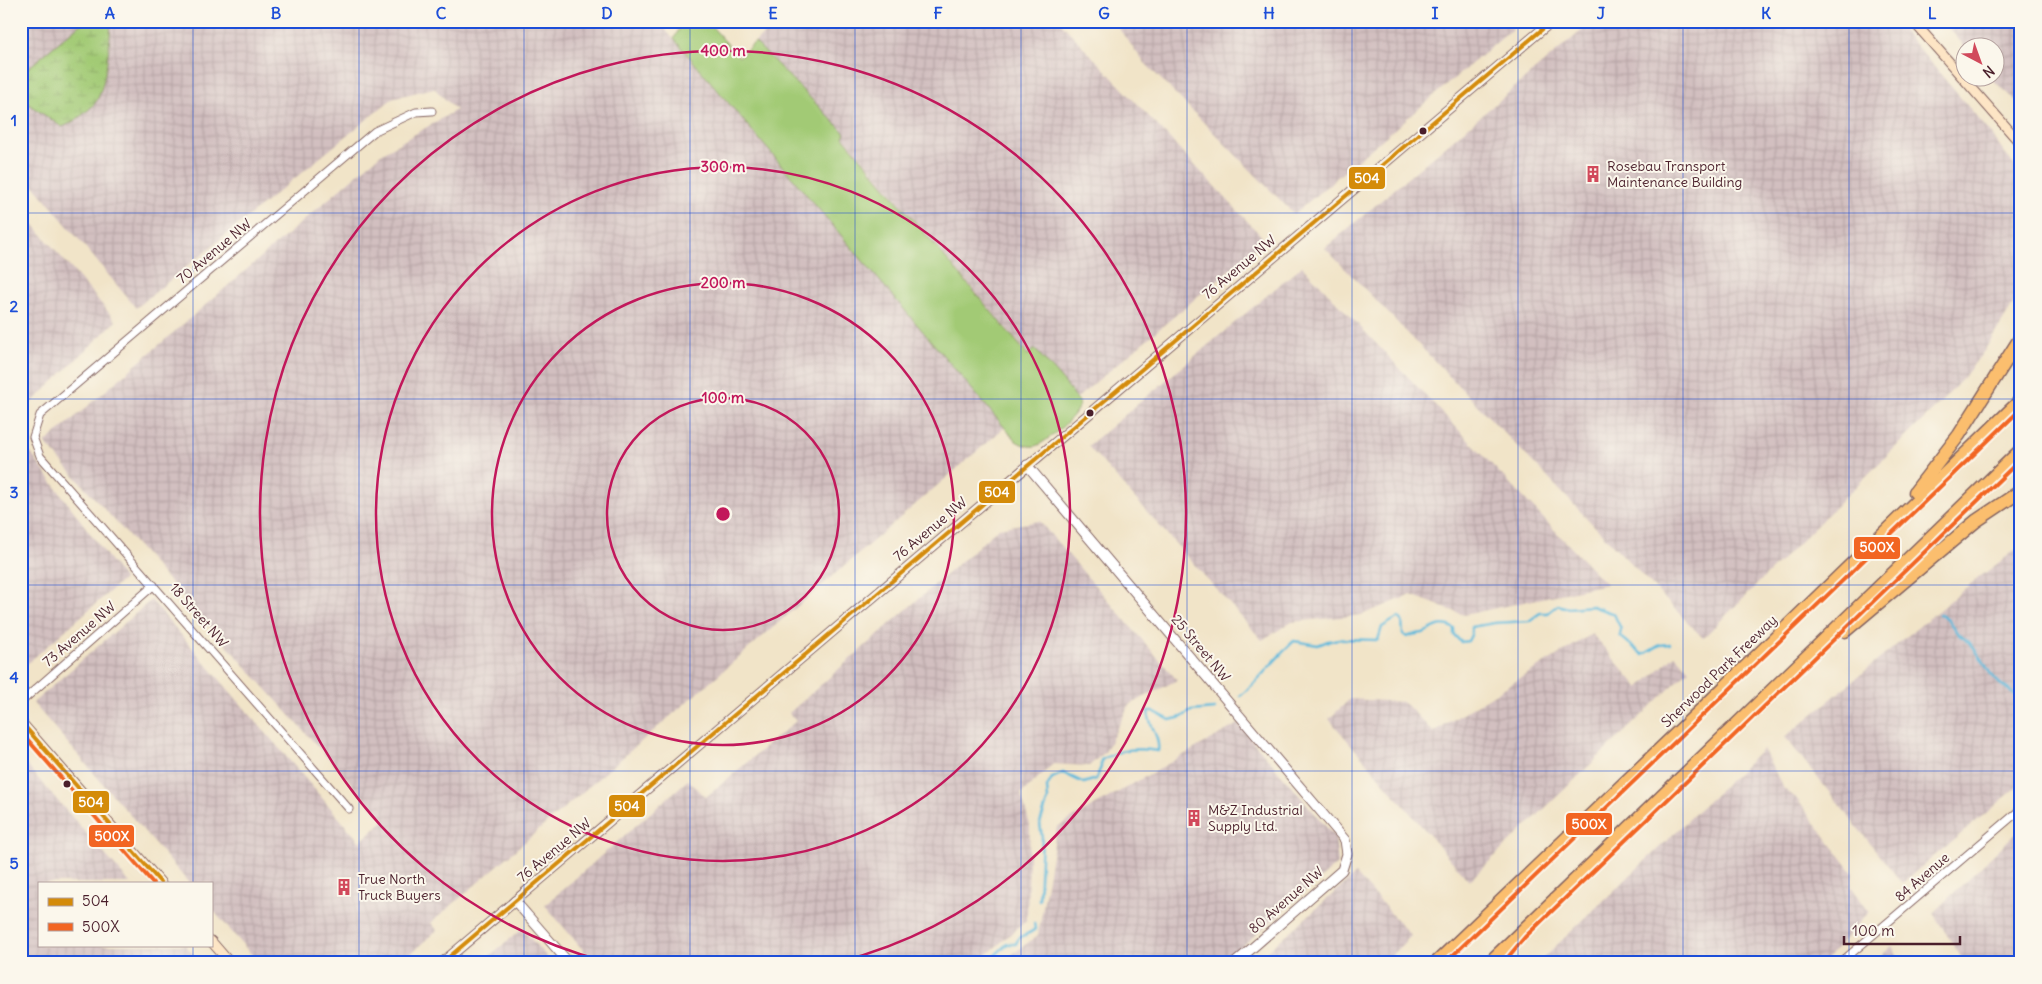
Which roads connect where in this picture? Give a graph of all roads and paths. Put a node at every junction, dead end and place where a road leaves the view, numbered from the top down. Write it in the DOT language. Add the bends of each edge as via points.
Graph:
graph roads {
  1 [pos="1552,21"];
  2 [pos="1913,21"];
  3 [pos="432,111"];
  4 [pos="2021,144"];
  5 [pos="2021,337"];
  6 [pos="2021,400"];
  7 [pos="32,437"];
  8 [pos="2021,450"];
  9 [pos="1027,464"];
  10 [pos="2021,491"];
  11 [pos="1877,538"];
  12 [pos="154,585"];
  13 [pos="1792,672"];
  14 [pos="21,702"];
  15 [pos="21,722"];
  16 [pos="349,809"];
  17 [pos="2021,809"];
  18 [pos="1347,854"];
  19 [pos="160,882"];
  20 [pos="515,901"];
  21 [pos="1520,933"];
  22 [pos="212,942"];
  23 [pos="230,963"];
  24 [pos="442,963"];
  25 [pos="568,963"];
  26 [pos="1235,963"];
  27 [pos="1436,963"];
  28 [pos="1489,963"];
  29 [pos="1495,963"];
  30 [pos="1840,963"];
  1 -- 9 [label="street, 76 Avenue NW"];
  2 -- 4 [label="main road"];
  3 -- 7 [label="street, 70 Avenue NW" via="416,112 375,131 40,415"];
  5 -- 11 [label="highway" via="1959,435"];
  6 -- 11 [label="highway, Sherwood Park Freeway"];
  7 -- 12 [label="street, 18 Street NW" via="40,456"];
  8 -- 13 [label="highway"];
  9 -- 18 [label="street, 25 Street NW" via="1345,840"];
  9 -- 20 [label="street, 76 Avenue NW"];
  10 -- 13 [label="highway" via="1976,521"];
  11 -- 27 [label="highway, Sherwood Park Freeway"];
  12 -- 14 [label="street, 73 Avenue NW"];
  12 -- 16 [label="street, 18 Street NW"];
  13 -- 21 [label="highway"];
  15 -- 19 [label="main road"];
  17 -- 30 [label="street, 84 Avenue"];
  18 -- 26 [label="street, 80 Avenue NW" via="1342,870"];
  20 -- 24 [label="street, 76 Avenue NW"];
  20 -- 25 [label="street"];
  21 -- 28 [label="highway"];
  21 -- 29 [label="highway"];
  22 -- 23 [label="main road"];
}
